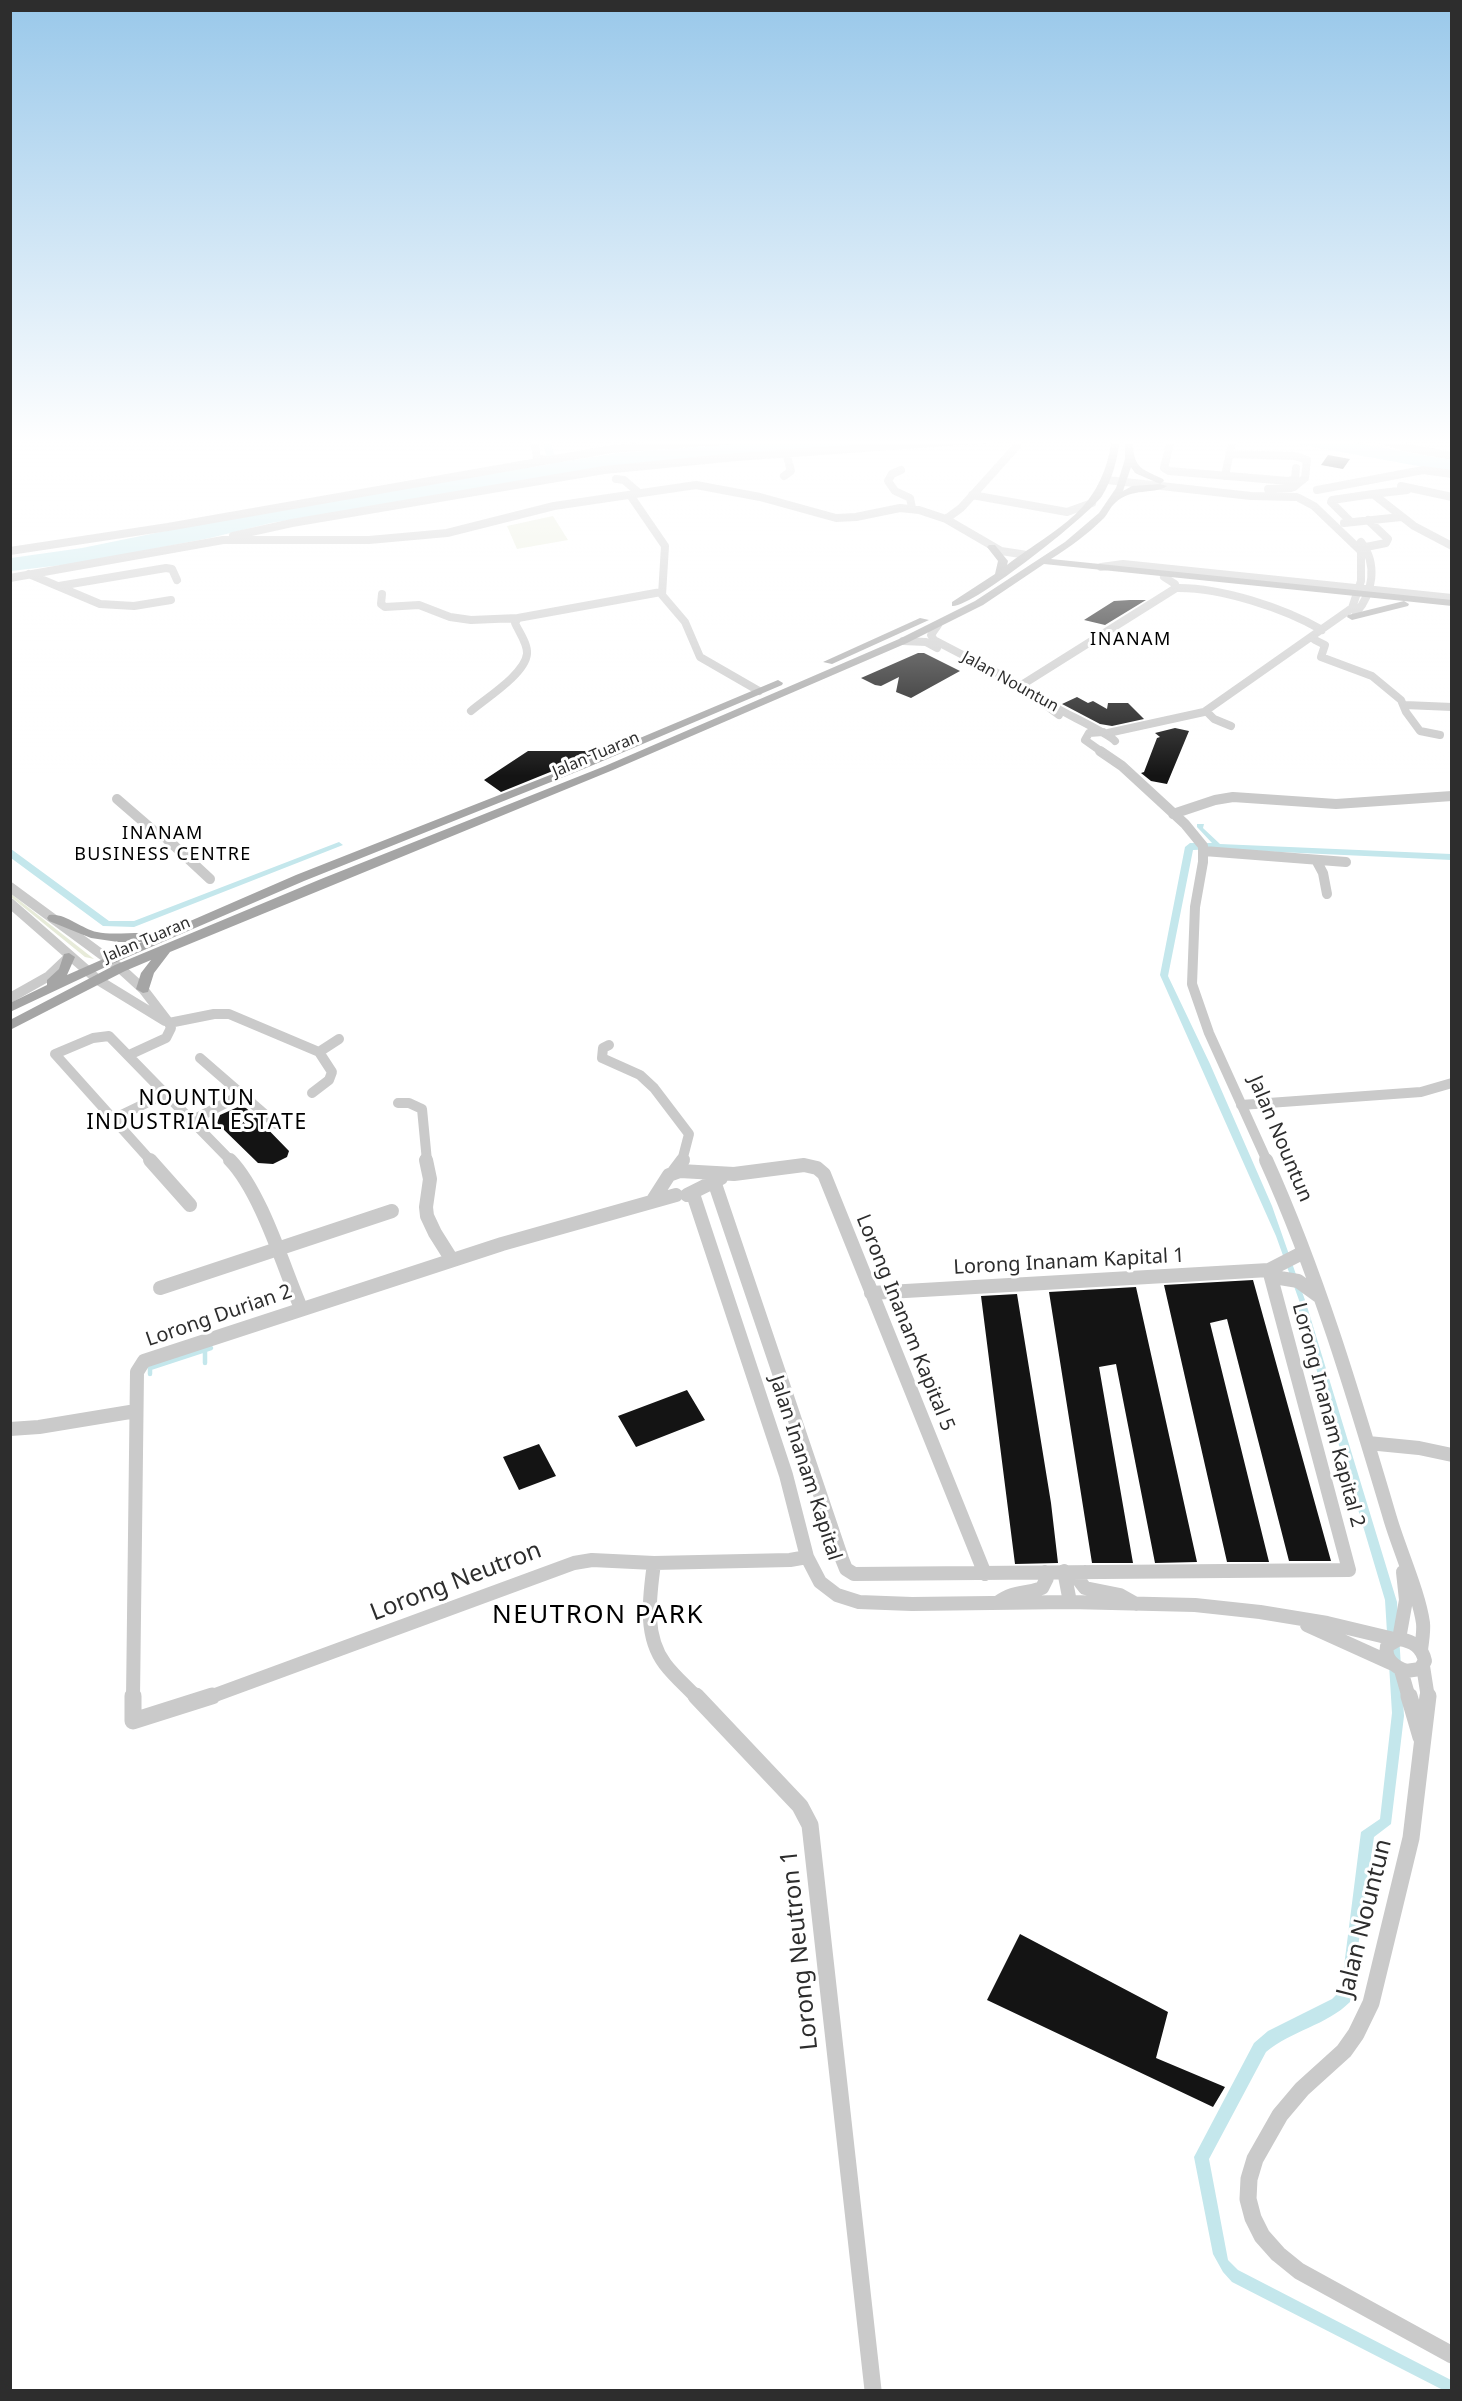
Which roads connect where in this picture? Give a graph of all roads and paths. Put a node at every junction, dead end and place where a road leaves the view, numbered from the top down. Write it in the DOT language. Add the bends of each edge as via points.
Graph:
graph roads {
  1 [pos="162,551"];
  2 [pos="665,551"];
  3 [pos="995,551"];
  4 [pos="1003,551"];
  5 [pos="1033,551"];
  6 [pos="1044,551"];
  7 [pos="1069,551"];
  8 [pos="1080,551"];
  9 [pos="1360,551"];
  10 [pos="1368,551"];
  11 [pos="1027,555"];
  12 [pos="1045,561"];
  13 [pos="1097,566"];
  14 [pos="30,575"];
  15 [pos="10,576"];
  16 [pos="999,576"];
  17 [pos="1021,577"];
  18 [pos="1164,577"];
  19 [pos="177,580"];
  20 [pos="59,586"];
  21 [pos="1176,588"];
  22 [pos="661,592"];
  23 [pos="382,594"];
  24 [pos="1361,598"];
  25 [pos="1452,598"];
  26 [pos="171,600"];
  27 [pos="1410,603"];
  28 [pos="1452,605"];
  29 [pos="518,618"];
  30 [pos="1300,620"];
  31 [pos="1335,622"];
  32 [pos="938,625"];
  33 [pos="1322,630"];
  34 [pos="1315,640"];
  35 [pos="903,641"];
  36 [pos="994,672"];
  37 [pos="1036,677"];
  38 [pos="1021,686"];
  39 [pos="759,691"];
  40 [pos="1032,692"];
  41 [pos="1405,705"];
  42 [pos="1452,707"];
  43 [pos="471,711"];
  44 [pos="1208,713"];
  45 [pos="1059,716"];
  46 [pos="1231,726"];
  47 [pos="1422,732"];
  48 [pos="1105,733"];
  49 [pos="1440,735"];
  50 [pos="1416,741"];
  51 [pos="1088,742"];
  52 [pos="1115,742"];
  53 [pos="1122,766"];
  54 [pos="1452,796"];
  55 [pos="117,799"];
  56 [pos="1173,814"];
  57 [pos="1202,846"];
  58 [pos="1316,860"];
  59 [pos="1346,861"];
  60 [pos="210,879"];
  61 [pos="10,887"];
  62 [pos="1327,894"];
  63 [pos="10,903"];
  64 [pos="53,918"];
  65 [pos="192,926"];
  66 [pos="165,950"];
  67 [pos="65,951"];
  68 [pos="115,964"];
  69 [pos="88,969"];
  70 [pos="98,980"];
  71 [pos="143,989"];
  72 [pos="38,994"];
  73 [pos="10,998"];
  74 [pos="10,1008"];
  75 [pos="168,1023"];
  76 [pos="10,1026"];
  77 [pos="339,1039"];
  78 [pos="609,1045"];
  79 [pos="319,1052"];
  80 [pos="129,1055"];
  81 [pos="201,1058"];
  82 [pos="1452,1083"];
  83 [pos="165,1094"];
  84 [pos="243,1094"];
  85 [pos="312,1094"];
  86 [pos="398,1103"];
  87 [pos="1241,1105"];
  88 [pos="113,1119"];
  89 [pos="191,1120"];
  90 [pos="276,1124"];
  91 [pos="692,1172"];
  92 [pos="734,1174"];
  93 [pos="670,1175"];
  94 [pos="714,1181"];
  95 [pos="697,1190"];
  96 [pos="676,1195"];
  97 [pos="653,1200"];
  98 [pos="190,1205"];
  99 [pos="392,1211"];
  100 [pos="276,1251"];
  101 [pos="1304,1251"];
  102 [pos="452,1260"];
  103 [pos="1269,1270"];
  104 [pos="160,1288"];
  105 [pos="871,1293"];
  106 [pos="1320,1297"];
  107 [pos="302,1308"];
  108 [pos="136,1411"];
  109 [pos="10,1429"];
  110 [pos="1368,1443"];
  111 [pos="1452,1455"];
  112 [pos="1401,1554"];
  113 [pos="807,1557"];
  114 [pos="654,1563"];
  115 [pos="1064,1571"];
  116 [pos="1045,1572"];
  117 [pos="1085,1572"];
  118 [pos="985,1574"];
  119 [pos="1070,1602"];
  120 [pos="996,1604"];
  121 [pos="1137,1605"];
  122 [pos="1294,1618"];
  123 [pos="1396,1639"];
  124 [pos="1421,1650"];
  125 [pos="1396,1666"];
  126 [pos="1423,1666"];
  127 [pos="133,1721"];
  128 [pos="1421,1738"];
  129 [pos="1452,2355"];
  130 [pos="873,2391"];
  1 -- 14 [label="street"];
  2 -- 22 [label="street"];
  3 -- 16 [label="main road" via="1003,561"];
  4 -- 11 [label="street"];
  5 -- 11 [label="main road, Jalan Tuaran"];
  6 -- 11 [label="main road"];
  7 -- 12 [label="main road, Jalan Tuaran"];
  8 -- 13 [label="main road"];
  9 -- 24 [label="street"];
  10 -- 24 [label="street" via="1371,558"];
  11 -- 16 [label="main road, Jalan Tuaran"];
  12 -- 13 [label="main road"];
  12 -- 16 [label="main road" via="1022,564"];
  12 -- 17 [label="main road, Jalan Tuaran"];
  13 -- 24 [label="main road"];
  14 -- 15 [label="street"];
  14 -- 20 [label="street"];
  16 -- 39 [label="main road, Jalan Tuaran" via="968,598 923,620"];
  17 -- 18 [label="main road" via="1065,569"];
  17 -- 32 [label="main road, Jalan Tuaran"];
  18 -- 21 [label="street"];
  18 -- 24 [label="main road"];
  19 -- 20 [label="street" via="172,569 162,568"];
  20 -- 26 [label="street" via="108,605 134,606"];
  21 -- 30 [label="street" via="1215,591"];
  21 -- 37 [label="street"];
  22 -- 29 [label="street"];
  22 -- 39 [label="street" via="685,622 700,657"];
  23 -- 29 [label="street" via="381,604 385,607 415,605 471,620"];
  24 -- 25 [label="street"];
  24 -- 27 [label="main road"];
  24 -- 27 [label="main road"];
  24 -- 28 [label="main road"];
  24 -- 31 [label="street"];
  24 -- 34 [label="street"];
  27 -- 28 [label="main road"];
  29 -- 43 [label="street" via="514,622 527,656 522,666"];
  30 -- 31 [label="street"];
  30 -- 33 [label="street"];
  31 -- 33 [label="street"];
  32 -- 35 [label="main road, Jalan Tuaran"];
  32 -- 36 [label="street, Jalan Nountun" via="931,635 934,640"];
  33 -- 48 [label="street" via="1204,712"];
  34 -- 41 [label="street" via="1325,645 1321,657 1368,674"];
  34 -- 44 [label="street"];
  35 -- 45 [label="street, Jalan Nountun" via="926,642"];
  35 -- 66 [label="main road, Jalan Tuaran" via="596,773"];
  36 -- 37 [label="street" via="1020,680"];
  36 -- 38 [label="street, Jalan Nountun"];
  37 -- 38 [label="street"];
  37 -- 40 [label="street"];
  38 -- 40 [label="street, Jalan Nountun"];
  38 -- 45 [label="street"];
  39 -- 65 [label="main road, Jalan Tuaran"];
  40 -- 48 [label="street, Jalan Nountun" via="1077,721"];
  41 -- 42 [label="street"];
  41 -- 47 [label="street"];
  44 -- 46 [label="street"];
  44 -- 52 [label="street" via="1149,727"];
  45 -- 51 [label="street, Jalan Nountun"];
  47 -- 49 [label="street"];
  47 -- 50 [label="street"];
  48 -- 51 [label="street" via="1089,733"];
  48 -- 52 [label="street, Jalan Nountun"];
  51 -- 52 [label="street" via="1106,747"];
  51 -- 53 [label="street, Jalan Nountun"];
  52 -- 53 [label="street, Jalan Nountun"];
  53 -- 56 [label="street, Jalan Nountun"];
  54 -- 56 [label="street" via="1335,804 1233,796"];
  55 -- 60 [label="street"];
  56 -- 57 [label="street, Jalan Nountun"];
  57 -- 58 [label="street"];
  57 -- 87 [label="street, Jalan Nountun" via="1192,984"];
  58 -- 59 [label="street"];
  58 -- 62 [label="street"];
  61 -- 64 [label="street"];
  63 -- 67 [label="street"];
  64 -- 65 [label="main road" via="84,932 113,938 152,937"];
  64 -- 68 [label="street"];
  65 -- 68 [label="main road, Jalan Tuaran"];
  66 -- 68 [label="main road, Jalan Tuaran"];
  66 -- 71 [label="main road" via="148,973"];
  67 -- 69 [label="street"];
  67 -- 72 [label="main road" via="62,975"];
  67 -- 73 [label="street" via="49,976"];
  68 -- 69 [label="main road, Jalan Tuaran"];
  68 -- 70 [label="main road, Jalan Tuaran"];
  68 -- 71 [label="street"];
  69 -- 70 [label="street"];
  69 -- 72 [label="main road, Jalan Tuaran"];
  70 -- 75 [label="street"];
  70 -- 76 [label="main road, Jalan Tuaran"];
  71 -- 75 [label="street"];
  72 -- 74 [label="main road, Jalan Tuaran"];
  75 -- 79 [label="street" via="229,1014"];
  75 -- 80 [label="street" via="171,1028 166,1038"];
  77 -- 79 [label="street"];
  78 -- 93 [label="street" via="603,1048 602,1058 639,1073 689,1134 681,1165"];
  79 -- 85 [label="street" via="332,1072"];
  80 -- 83 [label="street"];
  80 -- 88 [label="street" via="109,1036 93,1038 55,1054"];
  81 -- 84 [label="street"];
  82 -- 87 [label="street" via="1421,1092"];
  83 -- 88 [label="street"];
  83 -- 89 [label="street"];
  84 -- 89 [label="street"];
  84 -- 90 [label="street"];
  86 -- 102 [label="street" via="411,1101 421,1107 425,1117 424,1148 430,1185 427,1216"];
  87 -- 101 [label="street, Jalan Nountun"];
  88 -- 98 [label="street"];
  89 -- 100 [label="street" via="239,1169"];
  91 -- 92 [label="street, Lorong Inanam Kapital 5"];
  91 -- 93 [label="street, Lorong Inanam Kapital 5"];
  91 -- 95 [label="street, Jalan Inanam Kapital" via="699,1178"];
  92 -- 94 [label="street, Lorong Inanam Kapital 5"];
  92 -- 105 [label="street, Lorong Inanam Kapital 5" via="804,1165 824,1174"];
  93 -- 96 [label="street" via="664,1186"];
  93 -- 97 [label="street"];
  94 -- 95 [label="street, Lorong Inanam Kapital 5"];
  94 -- 118 [label="street" via="846,1569 854,1574"];
  95 -- 96 [label="street, Lorong Inanam Kapital 5"];
  95 -- 113 [label="street, Jalan Inanam Kapital" via="786,1475"];
  96 -- 97 [label="street, Lorong Durian 2"];
  97 -- 102 [label="street, Lorong Durian 2"];
  99 -- 100 [label="street"];
  100 -- 104 [label="street"];
  100 -- 107 [label="street"];
  101 -- 103 [label="street"];
  101 -- 106 [label="street, Jalan Nountun"];
  102 -- 107 [label="street, Lorong Durian 2"];
  103 -- 105 [label="street, Lorong Inanam Kapital 1"];
  103 -- 106 [label="street" via="1280,1278 1298,1281"];
  103 -- 117 [label="street, Lorong Inanam Kapital 2" via="1349,1570"];
  105 -- 118 [label="street, Lorong Inanam Kapital 5"];
  106 -- 110 [label="street, Jalan Nountun"];
  107 -- 108 [label="street, Lorong Durian 2" via="144,1360 137,1372"];
  108 -- 109 [label="street"];
  108 -- 127 [label="street, Lorong Durian 2"];
  110 -- 111 [label="street"];
  110 -- 112 [label="street, Jalan Nountun"];
  112 -- 123 [label="street, Jalan Nountun" via="1406,1600"];
  112 -- 124 [label="street, Jalan Nountun" via="1423,1624"];
  113 -- 114 [label="street, Lorong Neutron"];
  113 -- 120 [label="street, Jalan Inanam Kapital" via="820,1582 837,1595 859,1602"];
  114 -- 127 [label="street, Lorong Neutron" via="592,1560 560,1567 212,1697"];
  114 -- 130 [label="street, Lorong Neutron 1" via="648,1608 653,1640 664,1663 800,1806 810,1825"];
  115 -- 116 [label="street"];
  115 -- 117 [label="street"];
  115 -- 119 [label="street"];
  116 -- 118 [label="street"];
  116 -- 120 [label="street, Jalan Inanam Kapital" via="1047,1578 1042,1588 1012,1593"];
  117 -- 121 [label="street, Jalan Inanam Kapital" via="1078,1579 1084,1588 1119,1594"];
  119 -- 120 [label="street, Jalan Inanam Kapital"];
  119 -- 121 [label="street, Jalan Inanam Kapital"];
  121 -- 122 [label="street, Jalan Inanam Kapital" via="1195,1605"];
  122 -- 123 [label="street, Jalan Inanam Kapital"];
  122 -- 125 [label="street, Jalan Inanam Kapital"];
  123 -- 124 [label="street" via="1411,1641"];
  123 -- 125 [label="street, Jalan Nountun" via="1386,1646 1387,1657"];
  124 -- 126 [label="street, Jalan Nountun"];
  125 -- 126 [label="street" via="1412,1672"];
  125 -- 128 [label="street, Jalan Nountun"];
  126 -- 128 [label="street, Jalan Nountun" via="1428,1689"];
  128 -- 129 [label="street, Jalan Nountun" via="1411,1838 1371,2003 1344,2051 1296,2096 1258,2147 1248,2177 1248,2193 1250,2208 1276,2253 1300,2272"];
}
